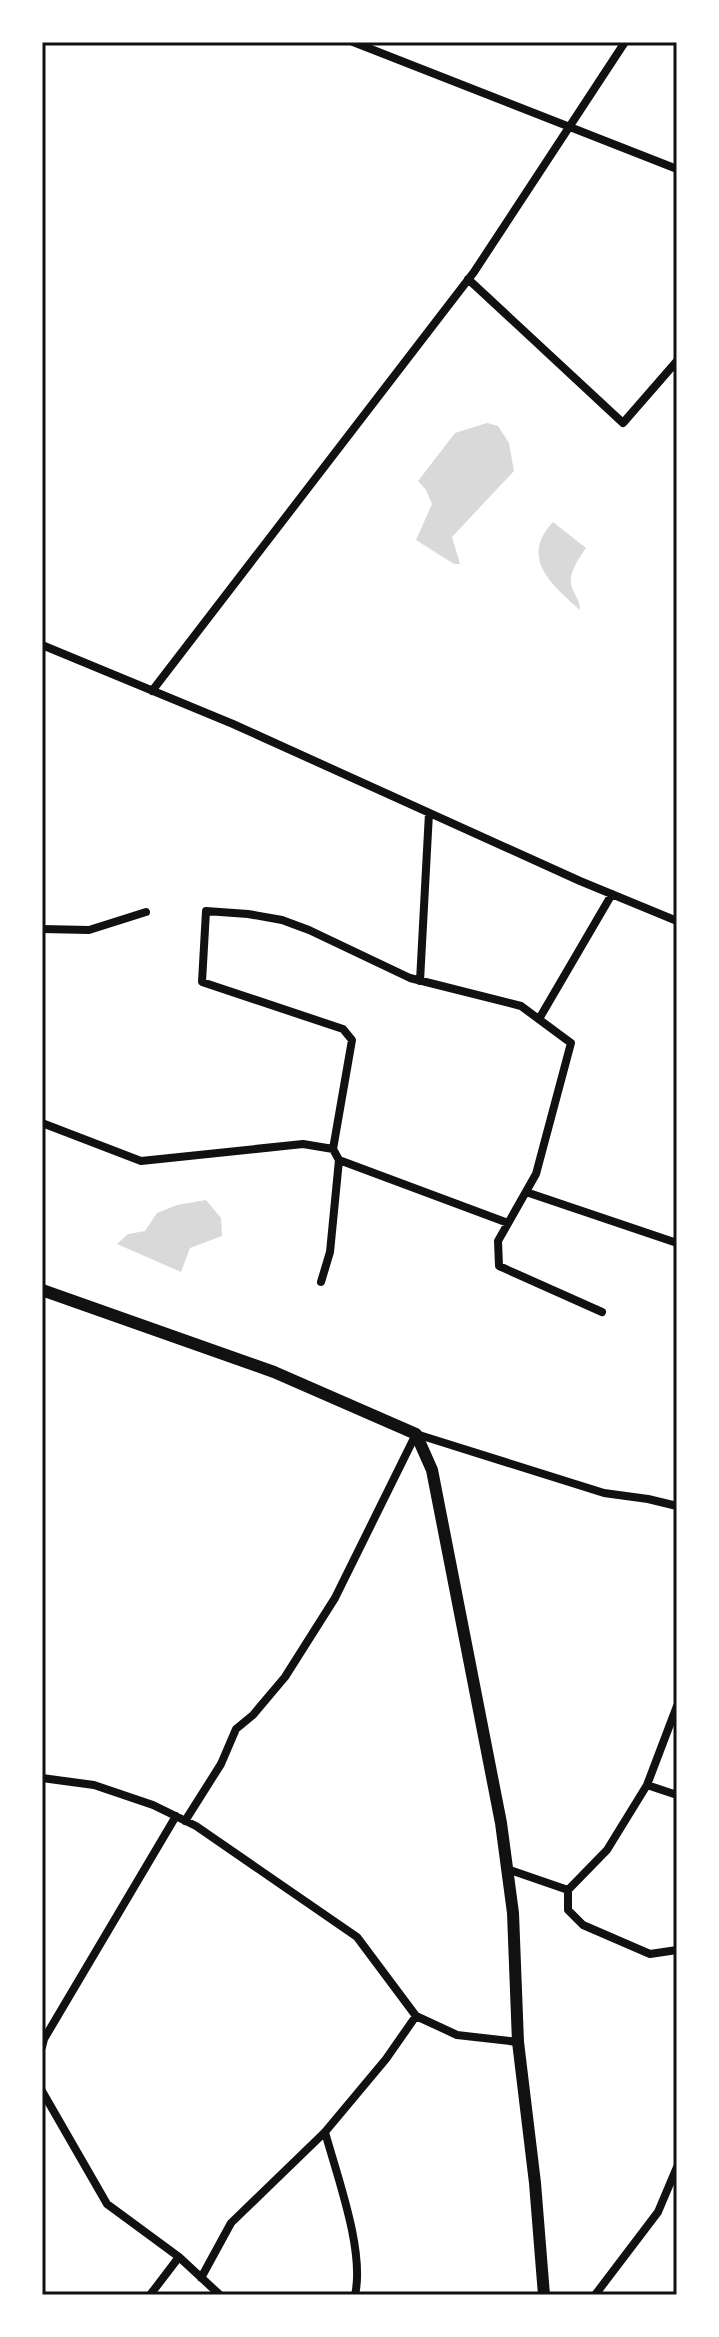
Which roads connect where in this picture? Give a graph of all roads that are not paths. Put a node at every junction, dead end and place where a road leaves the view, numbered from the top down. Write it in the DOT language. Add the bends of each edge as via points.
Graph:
graph roads {
  1 [pos="353,42"];
  2 [pos="625,42"];
  3 [pos="569,127"];
  4 [pos="677,169"];
  5 [pos="468,279"];
  6 [pos="677,361"];
  7 [pos="42,645"];
  8 [pos="152,691"];
  9 [pos="429,813"];
  10 [pos="612,894"];
  11 [pos="146,912"];
  12 [pos="677,921"];
  13 [pos="42,929"];
  14 [pos="420,981"];
  15 [pos="539,1019"];
  16 [pos="42,1123"];
  17 [pos="333,1149"];
  18 [pos="339,1160"];
  19 [pos="526,1192"];
  20 [pos="508,1223"];
  21 [pos="677,1243"];
  22 [pos="321,1282"];
  23 [pos="42,1290"];
  24 [pos="602,1312"];
  25 [pos="416,1434"];
  26 [pos="677,1506"];
  27 [pos="677,1706"];
  28 [pos="42,1778"];
  29 [pos="647,1785"];
  30 [pos="677,1795"];
  31 [pos="176,1816"];
  32 [pos="185,1821"];
  33 [pos="507,1869"];
  34 [pos="568,1890"];
  35 [pos="677,1950"];
  36 [pos="416,2016"];
  37 [pos="518,2042"];
  38 [pos="42,2047"];
  39 [pos="42,2091"];
  40 [pos="325,2132"];
  41 [pos="677,2167"];
  42 [pos="179,2257"];
  43 [pos="201,2278"];
  44 [pos="150,2295"];
  45 [pos="220,2295"];
  46 [pos="355,2295"];
  47 [pos="544,2295"];
  48 [pos="595,2295"];
  1 -- 3 [label="street"];
  2 -- 3 [label="street"];
  3 -- 4 [label="street"];
  3 -- 5 [label="street"];
  5 -- 6 [label="street" via="623,423"];
  5 -- 8 [label="street"];
  7 -- 8 [label="street"];
  8 -- 9 [label="street"];
  9 -- 10 [label="street"];
  9 -- 14 [label="street"];
  10 -- 12 [label="street"];
  10 -- 15 [label="street"];
  11 -- 13 [label="street" via="89,930"];
  14 -- 15 [label="street" via="521,1006"];
  14 -- 17 [label="street" via="282,920 206,911 202,982 343,1029 352,1040"];
  15 -- 19 [label="street" via="571,1043 536,1174"];
  16 -- 17 [label="street" via="141,1161 303,1144"];
  17 -- 18 [label="street"];
  18 -- 20 [label="street"];
  18 -- 22 [label="street" via="330,1252"];
  19 -- 20 [label="street"];
  19 -- 21 [label="street"];
  20 -- 24 [label="street" via="498,1241 499,1266"];
  23 -- 25 [label="main road" via="274,1372"];
  25 -- 26 [label="street" via="604,1493"];
  25 -- 32 [label="street" via="335,1598 285,1677 236,1729"];
  25 -- 33 [label="main road" via="432,1470"];
  27 -- 29 [label="street"];
  28 -- 31 [label="street" via="94,1785"];
  29 -- 30 [label="street"];
  29 -- 34 [label="street" via="607,1850"];
  31 -- 32 [label="street"];
  31 -- 38 [label="street"];
  32 -- 36 [label="street" via="357,1937"];
  33 -- 34 [label="street"];
  33 -- 37 [label="main road"];
  34 -- 35 [label="street" via="568,1910 583,1925 650,1954"];
  36 -- 37 [label="street" via="457,2035"];
  36 -- 40 [label="street"];
  37 -- 47 [label="main road"];
  39 -- 42 [label="street" via="107,2204"];
  40 -- 43 [label="street" via="231,2223"];
  40 -- 46 [label="street" via="356,2253"];
  41 -- 48 [label="street" via="658,2212"];
  42 -- 43 [label="street"];
  42 -- 44 [label="street"];
  43 -- 45 [label="street"];
}
